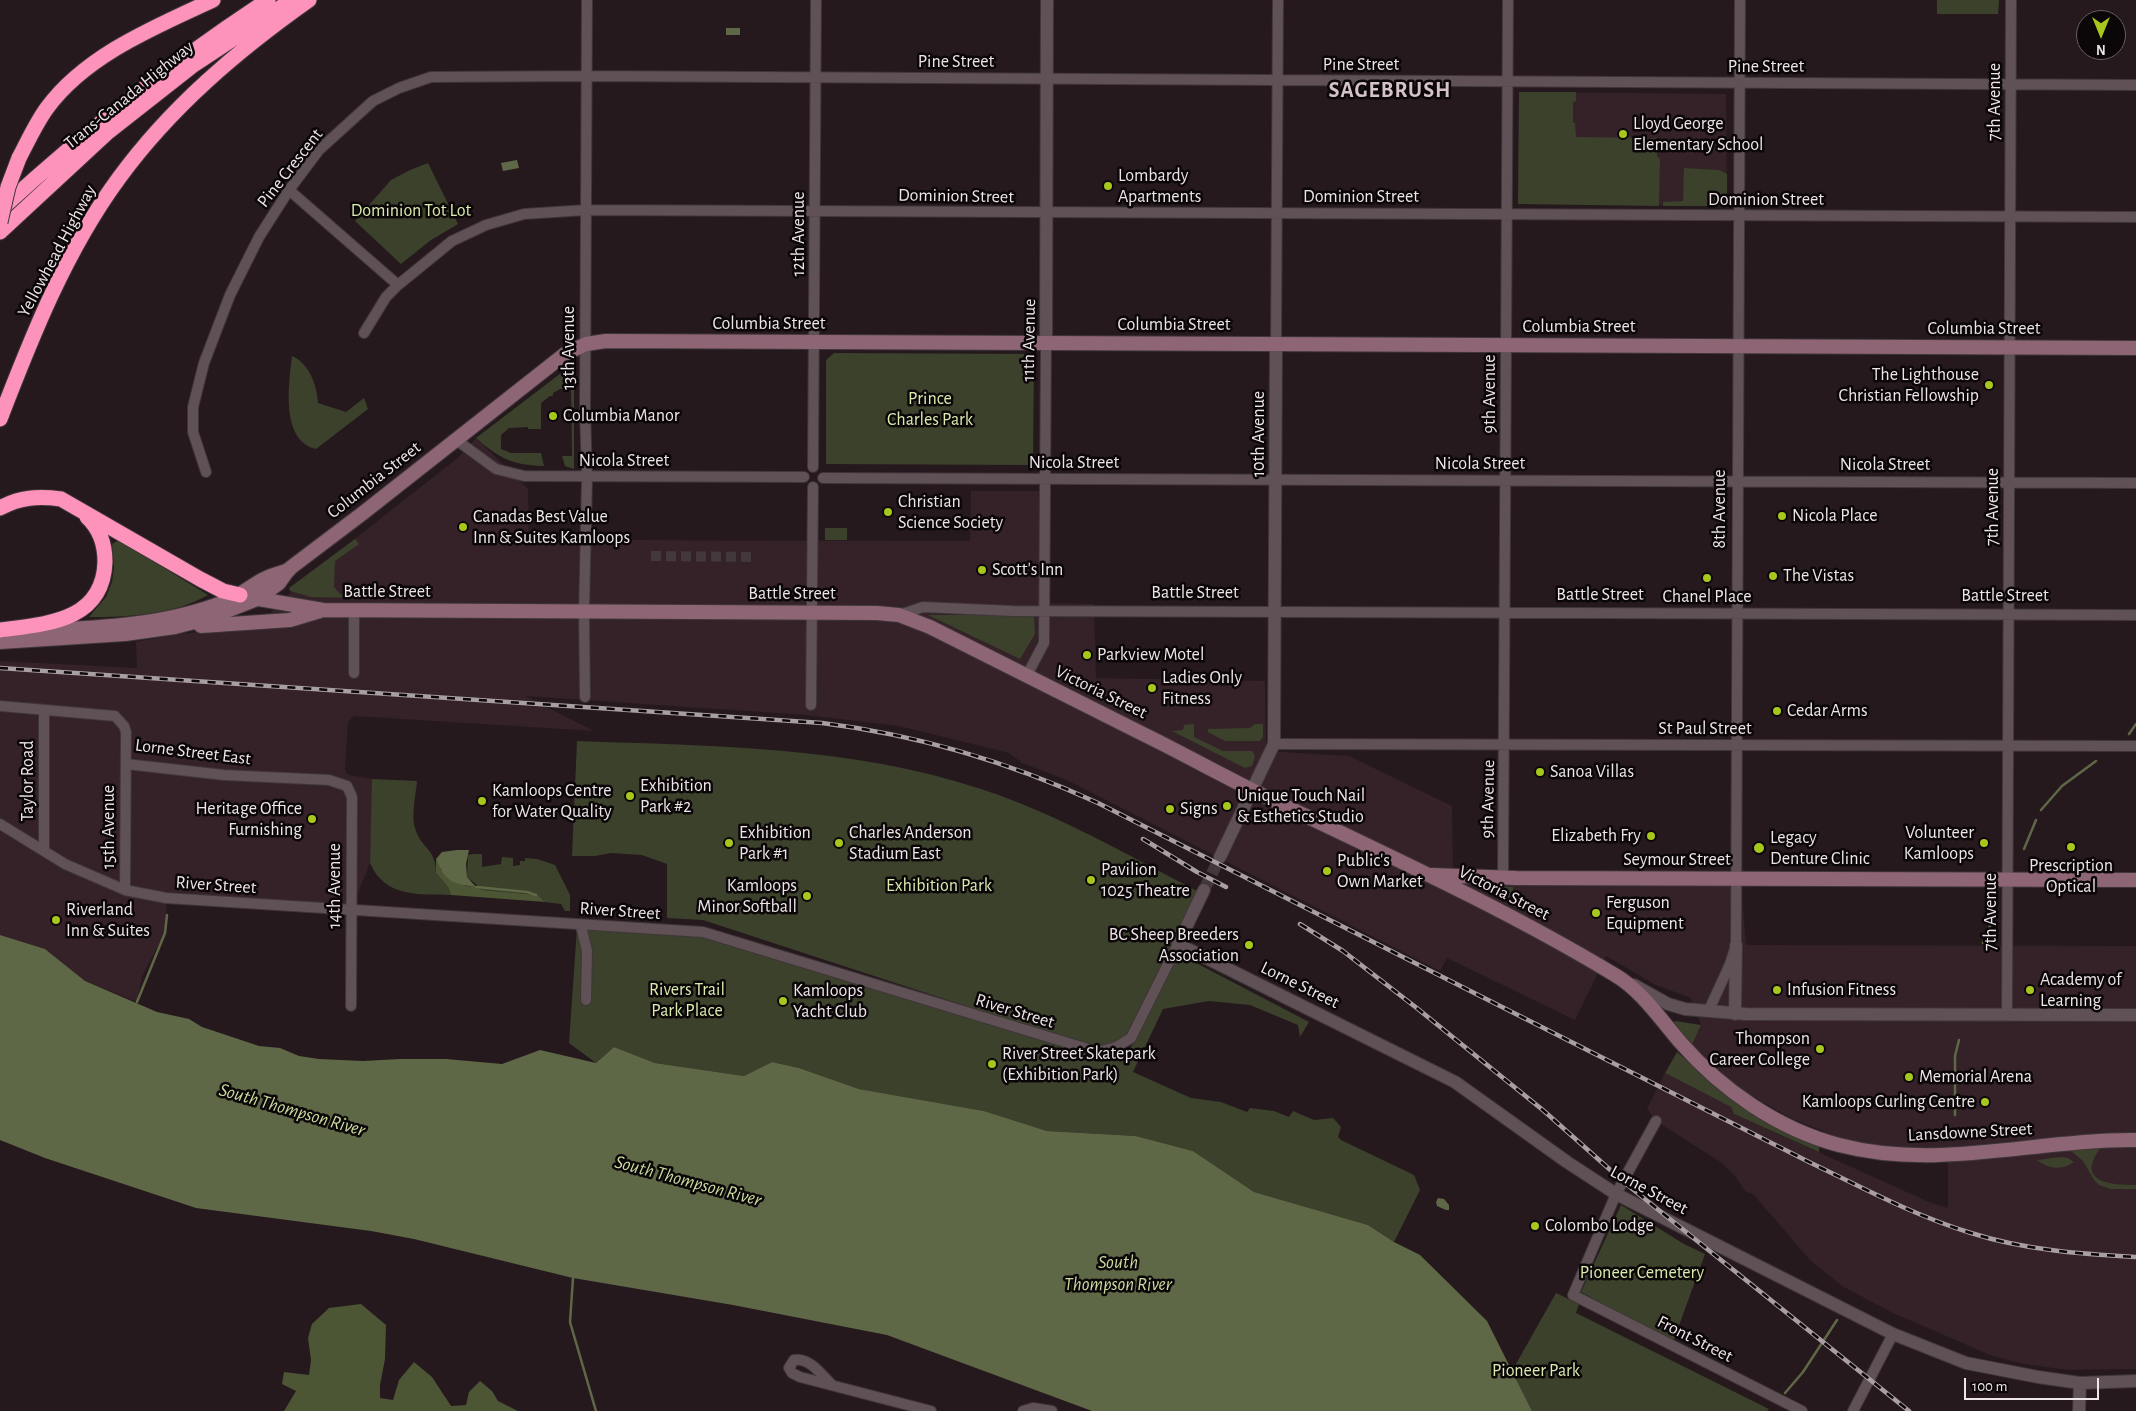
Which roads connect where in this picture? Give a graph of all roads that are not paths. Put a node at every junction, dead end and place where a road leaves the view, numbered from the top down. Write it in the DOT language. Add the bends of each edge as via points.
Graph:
graph roads {
  1 [pos="212,0"];
  2 [pos="268,0"];
  3 [pos="292,0"];
  4 [pos="309,0"];
  5 [pos="587,0"];
  6 [pos="816,0"];
  7 [pos="1047,0"];
  8 [pos="1278,0"];
  9 [pos="1508,0"];
  10 [pos="1740,0"];
  11 [pos="2011,0"];
  12 [pos="586,76"];
  13 [pos="816,78"];
  14 [pos="1047,79"];
  15 [pos="1278,80"];
  16 [pos="1508,82"];
  17 [pos="1739,83"];
  18 [pos="2011,84"];
  19 [pos="2136,85"];
  20 [pos="289,190"];
  21 [pos="0,210"];
  22 [pos="586,210"];
  23 [pos="815,211"];
  24 [pos="1047,213"];
  25 [pos="1277,213"];
  26 [pos="1508,215"];
  27 [pos="1739,216"];
  28 [pos="2011,216"];
  29 [pos="2136,217"];
  30 [pos="0,222"];
  31 [pos="0,232"];
  32 [pos="398,285"];
  33 [pos="364,333"];
  34 [pos="814,342"];
  35 [pos="586,344"];
  36 [pos="1046,344"];
  37 [pos="1276,345"];
  38 [pos="1507,346"];
  39 [pos="1737,346"];
  40 [pos="2009,348"];
  41 [pos="2136,348"];
  42 [pos="0,419"];
  43 [pos="455,439"];
  44 [pos="813,467"];
  45 [pos="206,472"];
  46 [pos="804,477"];
  47 [pos="587,478"];
  48 [pos="823,478"];
  49 [pos="1045,479"];
  50 [pos="1276,480"];
  51 [pos="1506,480"];
  52 [pos="1737,481"];
  53 [pos="2010,482"];
  54 [pos="2136,482"];
  55 [pos="813,487"];
  56 [pos="0,508"];
  57 [pos="79,509"];
  58 [pos="289,569"];
  59 [pos="240,595"];
  60 [pos="257,599"];
  61 [pos="323,610"];
  62 [pos="354,611"];
  63 [pos="1043,611"];
  64 [pos="584,612"];
  65 [pos="812,612"];
  66 [pos="1275,612"];
  67 [pos="1505,613"];
  68 [pos="1736,614"];
  69 [pos="2009,615"];
  70 [pos="899,616"];
  71 [pos="2136,616"];
  72 [pos="175,627"];
  73 [pos="0,631"];
  74 [pos="0,642"];
  75 [pos="354,673"];
  76 [pos="1027,676"];
  77 [pos="585,697"];
  78 [pos="811,705"];
  79 [pos="0,706"];
  80 [pos="44,710"];
  81 [pos="1274,744"];
  82 [pos="1505,744"];
  83 [pos="1737,745"];
  84 [pos="2008,746"];
  85 [pos="2136,746"];
  86 [pos="126,764"];
  87 [pos="329,780"];
  88 [pos="1253,790"];
  89 [pos="0,824"];
  90 [pos="44,851"];
  91 [pos="1220,857"];
  92 [pos="1429,875"];
  93 [pos="1503,878"];
  94 [pos="1737,879"];
  95 [pos="2008,880"];
  96 [pos="2136,880"];
  97 [pos="125,890"];
  98 [pos="1204,890"];
  99 [pos="351,910"];
  100 [pos="582,926"];
  101 [pos="1178,944"];
  102 [pos="1736,944"];
  103 [pos="1627,982"];
  104 [pos="586,1000"];
  105 [pos="351,1006"];
  106 [pos="1708,1012"];
  107 [pos="1735,1014"];
  108 [pos="2007,1014"];
  109 [pos="2136,1015"];
  110 [pos="1656,1121"];
  111 [pos="2136,1140"];
  112 [pos="1616,1194"];
  113 [pos="1893,1334"];
  114 [pos="2136,1381"];
  115 [pos="2080,1383"];
  116 [pos="831,1384"];
  117 [pos="931,1411"];
  118 [pos="1023,1411"];
  119 [pos="1052,1411"];
  120 [pos="1802,1411"];
  121 [pos="1853,1411"];
  122 [pos="2079,1411"];
  1 -- 30 [label="highway, bridge" via="104,56 71,82 32,130 8,187"];
  2 -- 21 [label="highway, Trans-Canada Highway" via="137,92"];
  3 -- 31 [label="highway, Trans-Canada Highway" via="192,66 108,132"];
  4 -- 42 [label="highway, Yellowhead Highway" via="220,67 191,94 118,179 92,219 45,310"];
  5 -- 12 [label="street, 13th Avenue"];
  6 -- 13 [label="street, 12th Avenue"];
  7 -- 14 [label="street, 11th Avenue"];
  8 -- 15 [label="street, 10th Avenue"];
  9 -- 16 [label="street, 9th Avenue"];
  10 -- 17 [label="street, 8th Avenue"];
  11 -- 18 [label="street, 7th Avenue"];
  12 -- 13 [label="street, Pine Street"];
  12 -- 20 [label="street, Pine Crescent" via="431,77 399,88 373,101 320,150"];
  12 -- 22 [label="street, 13th Avenue"];
  13 -- 14 [label="street, Pine Street"];
  13 -- 23 [label="street, 12th Avenue"];
  14 -- 15 [label="street, Pine Street"];
  14 -- 24 [label="street, 11th Avenue"];
  15 -- 16 [label="street, Pine Street"];
  15 -- 25 [label="street, 10th Avenue"];
  16 -- 17 [label="street, Pine Street"];
  16 -- 26 [label="street, 9th Avenue"];
  17 -- 18 [label="street, Pine Street"];
  17 -- 27 [label="street, 8th Avenue"];
  18 -- 19 [label="street, Pine Street"];
  18 -- 28 [label="street, 7th Avenue"];
  20 -- 32 [label="street"];
  20 -- 45 [label="street, Pine Crescent" via="255,245 230,295 204,363 193,407 194,432"];
  22 -- 23 [label="street, Dominion Street"];
  22 -- 32 [label="street, Dominion Street" via="524,214 486,225 452,241"];
  22 -- 35 [label="street, 13th Avenue"];
  23 -- 24 [label="street, Dominion Street"];
  23 -- 34 [label="street, 12th Avenue"];
  24 -- 25 [label="street, Dominion Street"];
  24 -- 36 [label="street, 11th Avenue"];
  25 -- 26 [label="street, Dominion Street"];
  25 -- 37 [label="street, 10th Avenue"];
  26 -- 27 [label="street, Dominion Street"];
  26 -- 38 [label="street, 9th Avenue"];
  27 -- 28 [label="street, Dominion Street"];
  27 -- 39 [label="street, 8th Avenue"];
  28 -- 29 [label="street, Dominion Street"];
  28 -- 40 [label="street, 7th Avenue"];
  32 -- 33 [label="street, Dominion Street" via="386,297"];
  34 -- 35 [label="main road, Columbia Street" via="606,341"];
  34 -- 36 [label="main road, Columbia Street"];
  34 -- 44 [label="street, 12th Avenue"];
  35 -- 43 [label="main road, Columbia Street" via="565,354"];
  35 -- 47 [label="street, 13th Avenue"];
  36 -- 37 [label="main road, Columbia Street"];
  36 -- 49 [label="street, 11th Avenue"];
  37 -- 38 [label="main road, Columbia Street"];
  37 -- 50 [label="street, 10th Avenue"];
  38 -- 39 [label="main road, Columbia Street"];
  38 -- 51 [label="street, 9th Avenue"];
  39 -- 40 [label="main road, Columbia Street"];
  39 -- 52 [label="street, 8th Avenue"];
  40 -- 41 [label="main road, Columbia Street"];
  40 -- 53 [label="street, 7th Avenue"];
  43 -- 47 [label="street, Nicola Street" via="488,465 504,472 524,476"];
  43 -- 58 [label="main road, Columbia Street"];
  44 -- 46 [label="street" via="806,471"];
  44 -- 48 [label="street" via="820,470"];
  46 -- 47 [label="street, Nicola Street"];
  46 -- 55 [label="street" via="805,483"];
  47 -- 64 [label="street, 13th Avenue"];
  48 -- 49 [label="street, Nicola Street"];
  48 -- 55 [label="street"];
  49 -- 50 [label="street, Nicola Street"];
  49 -- 63 [label="street, 11th Avenue"];
  50 -- 51 [label="street, Nicola Street"];
  50 -- 66 [label="street, 10th Avenue"];
  51 -- 52 [label="street, Nicola Street"];
  51 -- 67 [label="street, 9th Avenue"];
  52 -- 53 [label="street, Nicola Street"];
  52 -- 68 [label="street, 8th Avenue"];
  53 -- 54 [label="street, Nicola Street"];
  53 -- 69 [label="street, 7th Avenue"];
  55 -- 65 [label="street"];
  56 -- 57 [label="highway" via="12,501 38,496 61,498"];
  57 -- 59 [label="highway" via="200,579"];
  57 -- 73 [label="highway" via="95,524 102,538 105,570 97,591 75,615 55,622"];
  58 -- 59 [label="main road, Columbia Street" via="264,579"];
  58 -- 60 [label="main road, Columbia Street" via="279,582"];
  59 -- 60 [label="main road, Battle Street"];
  59 -- 73 [label="main road" via="202,610 143,622 57,630"];
  60 -- 61 [label="main road, Battle Street"];
  60 -- 72 [label="main road"];
  61 -- 62 [label="main road, Battle Street"];
  61 -- 72 [label="main road" via="290,620"];
  62 -- 64 [label="main road, Battle Street"];
  62 -- 75 [label="street"];
  63 -- 66 [label="street, Battle Street"];
  63 -- 70 [label="street, Battle Street" via="924,607"];
  63 -- 76 [label="street, 11th Avenue" via="1044,643"];
  64 -- 65 [label="main road, Battle Street"];
  64 -- 77 [label="street, 13th Avenue"];
  65 -- 70 [label="main road, Battle Street"];
  65 -- 78 [label="street"];
  66 -- 67 [label="street, Battle Street"];
  66 -- 81 [label="street, 10th Avenue"];
  67 -- 68 [label="street, Battle Street"];
  67 -- 82 [label="street, 9th Avenue"];
  68 -- 69 [label="street, Battle Street"];
  68 -- 83 [label="street, 8th Avenue"];
  69 -- 71 [label="street, Battle Street"];
  69 -- 84 [label="street, 7th Avenue"];
  70 -- 76 [label="main road, Victoria Street" via="930,627"];
  72 -- 74 [label="main road" via="125,634"];
  76 -- 88 [label="main road, Victoria Street"];
  79 -- 80 [label="street, Lorne Street East"];
  80 -- 86 [label="street, Lorne Street East" via="115,716 126,732"];
  80 -- 90 [label="street, Taylor Road"];
  81 -- 82 [label="street, St Paul Street"];
  81 -- 88 [label="street, 10th Avenue"];
  82 -- 83 [label="street, St Paul Street"];
  82 -- 93 [label="street, 9th Avenue"];
  83 -- 84 [label="street, St Paul Street"];
  83 -- 94 [label="street, 8th Avenue"];
  84 -- 85 [label="street, St Paul Street"];
  84 -- 95 [label="street, 7th Avenue"];
  86 -- 87 [label="street, Lorne Street East" via="224,775"];
  86 -- 97 [label="street, 15th Avenue"];
  87 -- 99 [label="street, 14th Avenue" via="347,786 352,797"];
  88 -- 91 [label="street, 10th Avenue"];
  88 -- 92 [label="main road, Victoria Street"];
  89 -- 90 [label="street, River Street"];
  90 -- 97 [label="street, River Street" via="65,864"];
  92 -- 93 [label="main road, Seymour Street"];
  92 -- 103 [label="main road, Victoria Street" via="1568,947"];
  93 -- 94 [label="main road, Seymour Street"];
  94 -- 95 [label="main road, Seymour Street"];
  94 -- 102 [label="street, 8th Avenue"];
  95 -- 96 [label="main road, Seymour Street"];
  95 -- 108 [label="street, 7th Avenue"];
  97 -- 99 [label="street, River Street" via="166,898"];
  98 -- 101 [label="street"];
  99 -- 100 [label="street, River Street"];
  99 -- 105 [label="street, 14th Avenue"];
  100 -- 101 [label="street, River Street" via="703,932 1098,1052 1131,1038"];
  100 -- 104 [label="street" via="587,951"];
  101 -- 112 [label="street, Lorne Street" via="1455,1082"];
  102 -- 106 [label="street, 8th Avenue"];
  102 -- 107 [label="street"];
  103 -- 106 [label="street, Victoria Street" via="1668,1004"];
  103 -- 111 [label="main road, Lansdowne Street" via="1706,1069 1745,1101 1786,1125 1836,1144 1888,1154 1948,1156"];
  106 -- 107 [label="street, Victoria Street"];
  107 -- 108 [label="street, Victoria Street"];
  108 -- 109 [label="street, Victoria Street"];
  110 -- 112 [label="street"];
  112 -- 113 [label="street, Lorne Street"];
  112 -- 120 [label="street, Front Street" via="1573,1295"];
  113 -- 115 [label="street, Lorne Street" via="1966,1363"];
  113 -- 121 [label="street"];
  114 -- 115 [label="street, Lorne Street"];
  115 -- 122 [label="street"];
  116 -- 117 [label="street"];
  118 -- 119 [label="street" via="1033,1408"];
}
